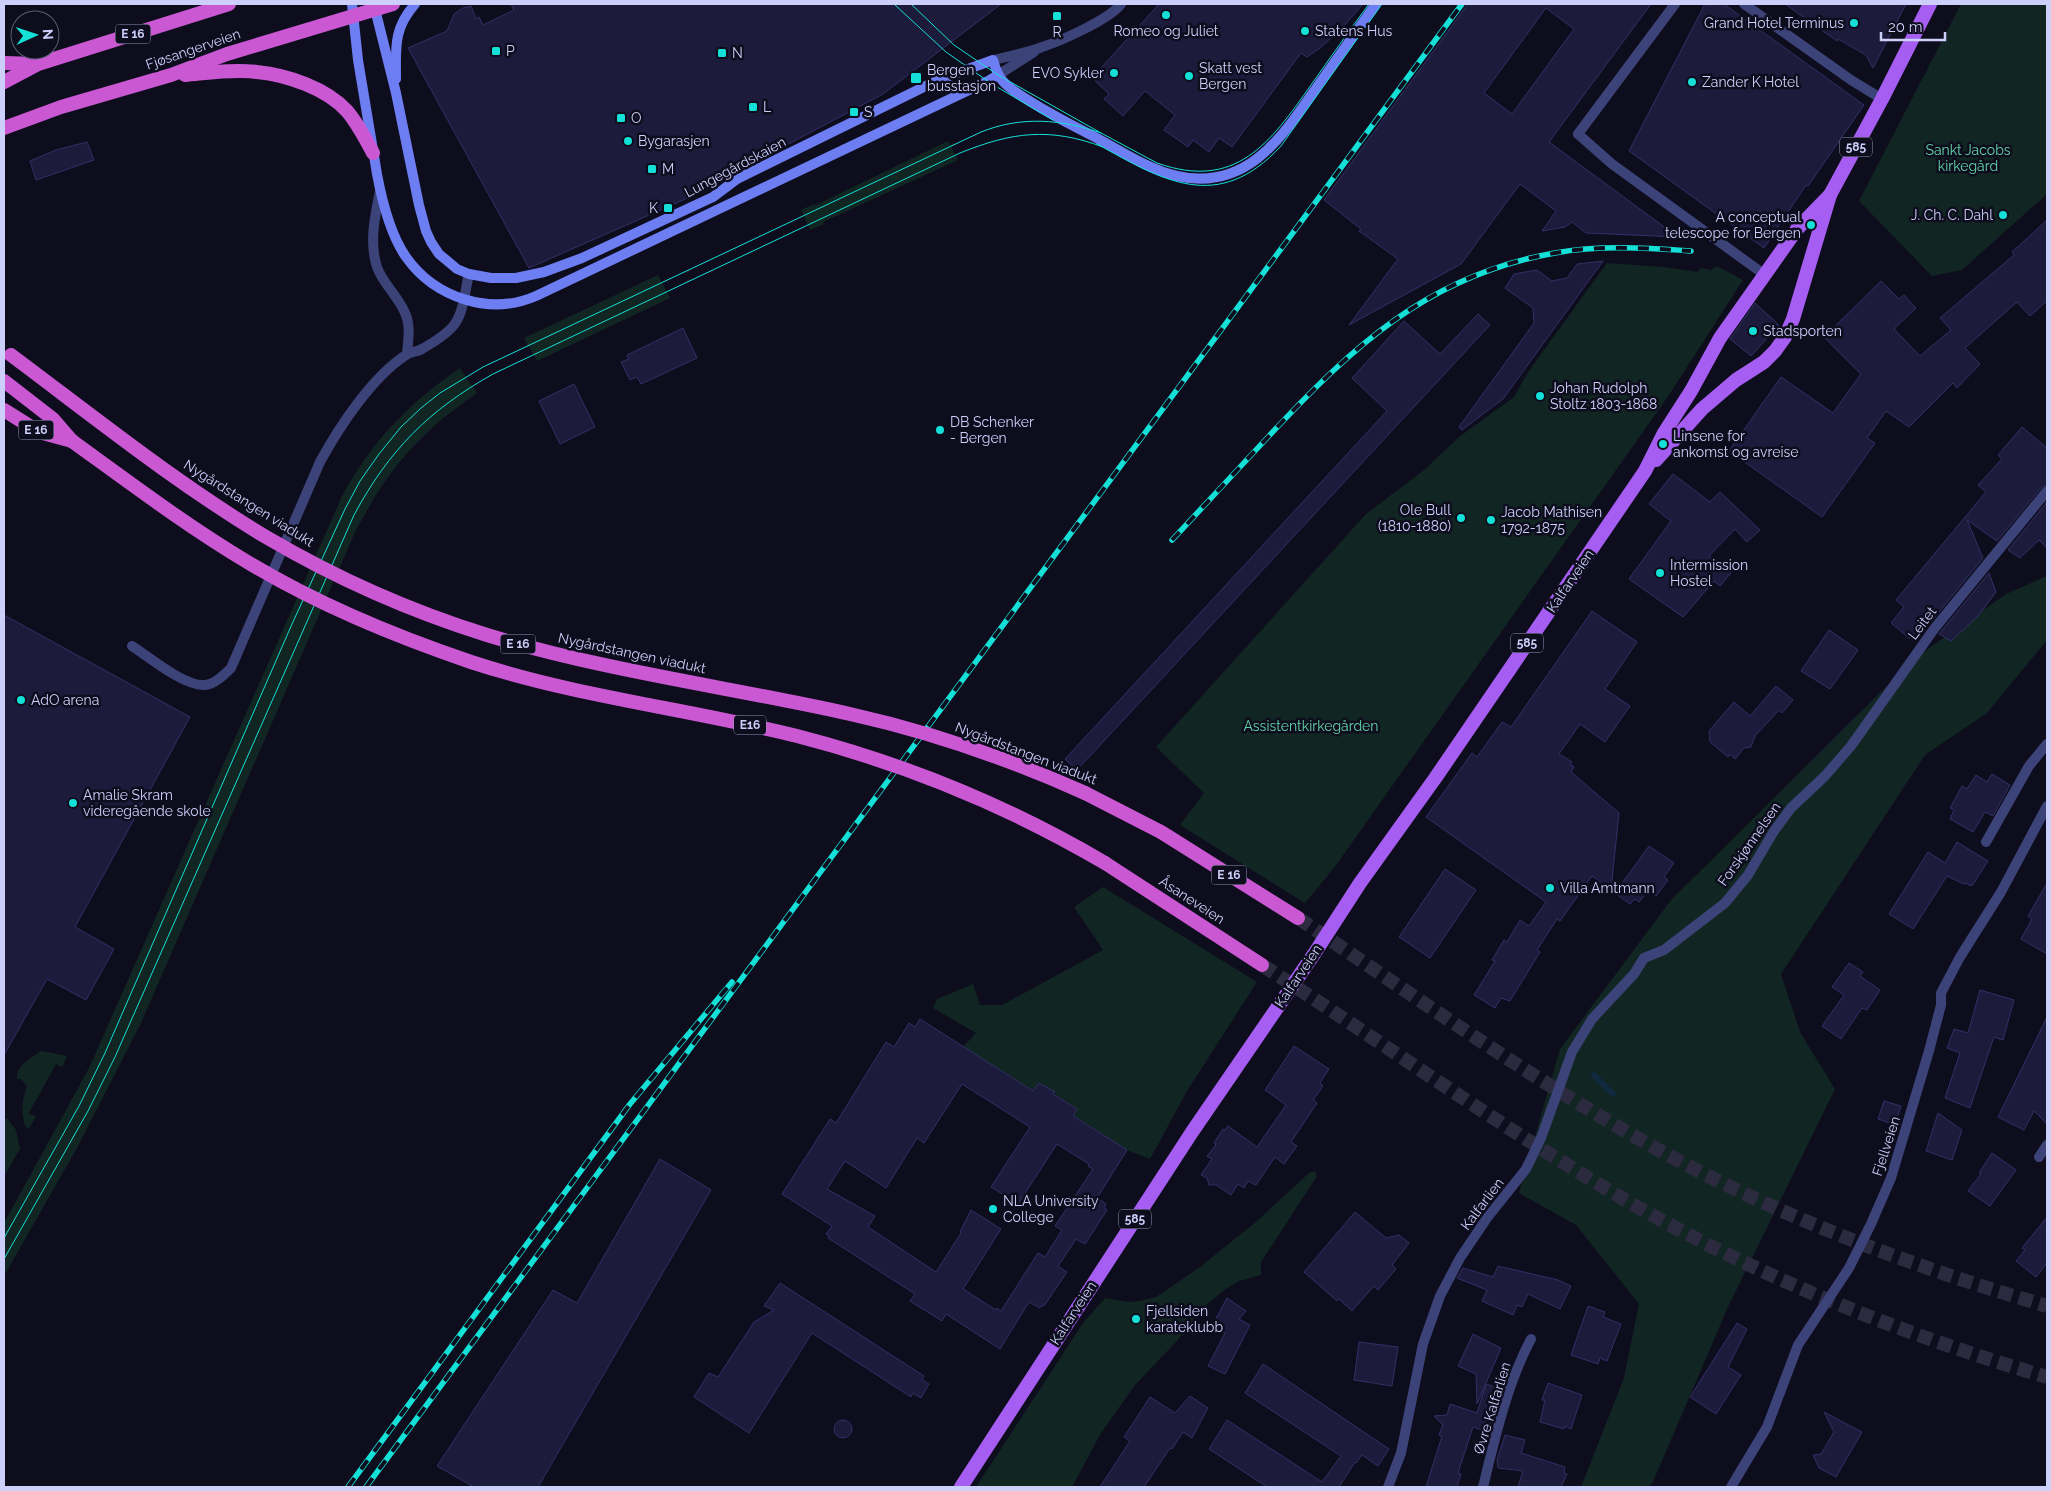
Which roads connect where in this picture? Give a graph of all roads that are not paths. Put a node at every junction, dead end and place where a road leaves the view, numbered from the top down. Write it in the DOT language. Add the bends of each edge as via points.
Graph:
graph roads {
  1 [pos="229,4"];
  2 [pos="393,4"];
  3 [pos="414,4"];
  4 [pos="1120,4"];
  5 [pos="1376,4"];
  6 [pos="1675,4"];
  7 [pos="1744,4"];
  8 [pos="1930,4"];
  9 [pos="374,7"];
  10 [pos="353,10"];
  11 [pos="1042,48"];
  12 [pos="993,60"];
  13 [pos="4,63"];
  14 [pos="38,64"];
  15 [pos="171,75"];
  16 [pos="998,75"];
  17 [pos="4,82"];
  18 [pos="396,93"];
  19 [pos="1882,99"];
  20 [pos="4,128"];
  21 [pos="373,153"];
  22 [pos="380,191"];
  23 [pos="1830,195"];
  24 [pos="469,274"];
  25 [pos="1765,274"];
  26 [pos="463,299"];
  27 [pos="4,350"];
  28 [pos="406,354"];
  29 [pos="4,381"];
  30 [pos="4,410"];
  31 [pos="72,441"];
  32 [pos="1645,471"];
  33 [pos="2047,491"];
  34 [pos="381,629"];
  35 [pos="132,646"];
  36 [pos="2047,744"];
  37 [pos="1825,776"];
  38 [pos="2047,806"];
  39 [pos="1986,842"];
  40 [pos="1298,918"];
  41 [pos="1644,958"];
  42 [pos="1262,965"];
  43 [pos="2047,1146"];
  44 [pos="2038,1157"];
  45 [pos="1531,1339"];
  46 [pos="961,1487"];
  47 [pos="1388,1487"];
  48 [pos="1483,1487"];
  49 [pos="1731,1487"];
  1 -- 14 [label="highway, E 16"];
  2 -- 9 [label="highway, Fjøsangerveien"];
  3 -- 18 [label="main road" via="398,29"];
  4 -- 11 [label="street" via="1109,15"];
  5 -- 16 [label="main road" via="1276,142 1253,162 1230,173 1204,178 1179,176 1154,168 1013,90"];
  6 -- 25 [label="street" via="1578,134 1612,164"];
  7 -- 19 [label="street"];
  8 -- 19 [label="main road, 585"];
  9 -- 10 [label="highway, Fjøsangerveien"];
  9 -- 18 [label="main road, Lungegårdskaien"];
  10 -- 15 [label="highway, Fjøsangerveien"];
  10 -- 21 [label="main road, Lungegårdskaien"];
  11 -- 12 [label="street"];
  11 -- 16 [label="street"];
  12 -- 16 [label="main road"];
  12 -- 24 [label="main road, Lungegårdskaien" via="920,89 737,179 713,197 582,258 521,278"];
  13 -- 14 [label="highway"];
  14 -- 17 [label="highway, E 16"];
  15 -- 20 [label="highway, Fjøsangerveien" via="61,107"];
  15 -- 21 [label="highway" via="246,71 296,81 345,110"];
  16 -- 26 [label="main road, Lungegårdskaien" via="526,300 500,305"];
  18 -- 24 [label="main road, Lungegårdskaien" via="419,205 431,242 448,263"];
  19 -- 23 [label="main road, 585"];
  21 -- 22 [label="main road, Lungegårdskaien"];
  22 -- 26 [label="main road, Lungegårdskaien" via="393,230 409,261 438,288"];
  22 -- 28 [label="street, Lungegårdskaien" via="374,226 374,256 384,281 405,313 408,328"];
  23 -- 25 [label="main road, Kalfarveien / 585" via="1797,229"];
  23 -- 32 [label="main road, Kalfarveien / 585" via="1785,338 1764,362 1736,380 1702,409"];
  24 -- 26 [label="street"];
  25 -- 32 [label="main road, Kalfarveien / 585" via="1709,356"];
  26 -- 28 [label="street" via="455,324 447,332 420,350"];
  27 -- 40 [label="highway, Nygårdstangen viadukt / E 16, bridge" via="220,508 311,561 395,601 484,634 580,660 852,715 946,740 1101,800 1161,832"];
  28 -- 35 [label="street" via="371,388 335,435 320,462 231,668 220,679 206,685 190,683"];
  29 -- 31 [label="highway, E 16" via="53,419"];
  30 -- 31 [label="highway, E 16" via="39,432"];
  31 -- 34 [label="highway, E 16, bridge" via="251,564"];
  32 -- 46 [label="main road, Kalfarveien / 585" via="1212,1103"];
  33 -- 37 [label="street, Leitet" via="1934,629 1851,746"];
  34 -- 42 [label="highway, Åsaneveien / E16, bridge" via="522,677 844,748 937,780 1003,808 1105,863"];
  36 -- 39 [label="street" via="2029,766"];
  37 -- 41 [label="street, Forskjønnelsen" via="1791,808 1748,875 1725,903 1664,950"];
  38 -- 49 [label="street, Fjellveien" via="1941,993 1942,1005 1888,1186 1849,1268 1798,1345 1767,1428"];
  41 -- 47 [label="street, Kalfarlien" via="1634,974 1592,1019 1572,1052 1526,1169 1487,1218 1440,1296 1423,1344 1401,1453"];
  43 -- 44 [label="street"];
  45 -- 48 [label="street, Øvre Kalfarlien" via="1509,1393"];
}
